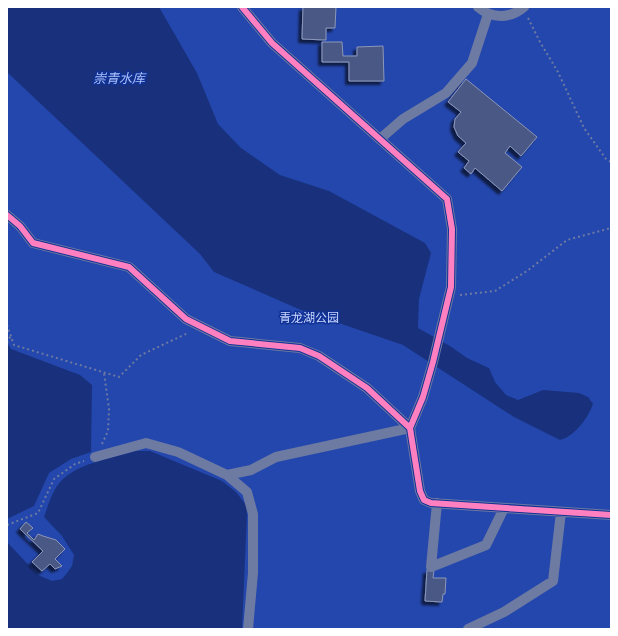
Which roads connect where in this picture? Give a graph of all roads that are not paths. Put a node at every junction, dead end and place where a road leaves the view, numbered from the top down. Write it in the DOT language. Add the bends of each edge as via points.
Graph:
graph roads {
  1 [pos="242,7"];
  2 [pos="478,7"];
  3 [pos="523,7"];
  4 [pos="488,14"];
  5 [pos="380,139"];
  6 [pos="7,215"];
  7 [pos="410,428"];
  8 [pos="95,457"];
  9 [pos="227,475"];
  10 [pos="437,503"];
  11 [pos="504,508"];
  12 [pos="561,512"];
  13 [pos="611,515"];
  14 [pos="248,629"];
  15 [pos="468,629"];
  1 -- 5 [label="street" via="272,43"];
  2 -- 4 [label="street"];
  3 -- 4 [label="street" via="506,16"];
  4 -- 5 [label="street" via="472,63 446,93 403,120"];
  5 -- 7 [label="street" via="447,199 452,229 451,287 434,362"];
  6 -- 7 [label="street" via="20,226 33,243 129,267 186,319 230,341 300,348 319,356 367,388"];
  7 -- 9 [label="street" via="276,457 251,470"];
  7 -- 10 [label="street" via="420,491 424,500"];
  8 -- 9 [label="street" via="146,443 178,452"];
  9 -- 14 [label="street" via="247,492 253,514 253,573"];
  10 -- 11 [label="street"];
  10 -- 11 [label="street" via="431,567 486,545"];
  11 -- 12 [label="street"];
  12 -- 13 [label="street"];
  12 -- 15 [label="street" via="553,581 504,612"];
}
